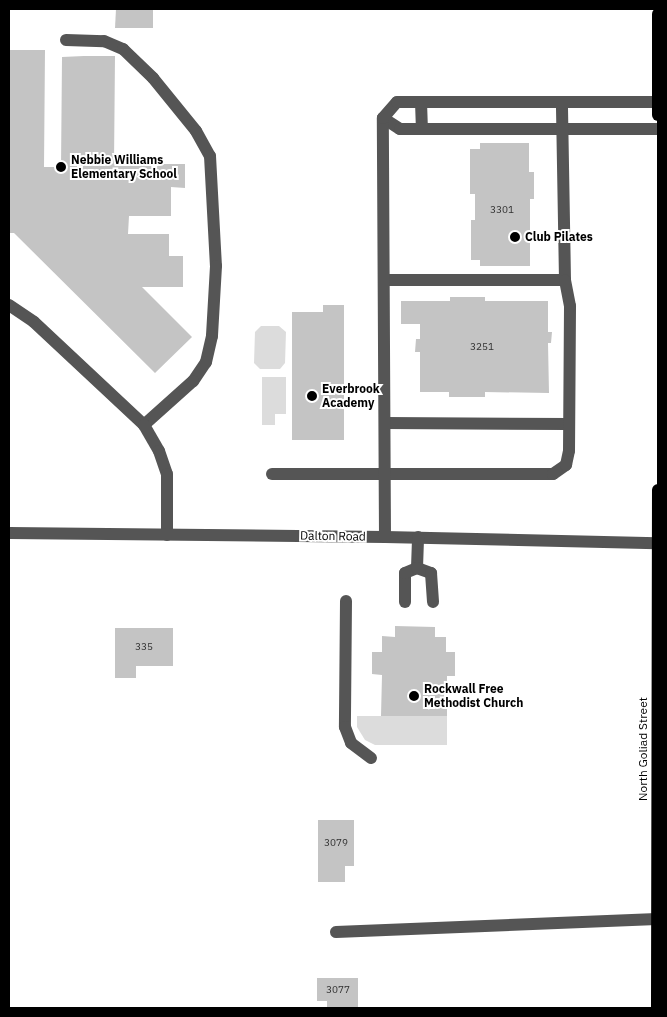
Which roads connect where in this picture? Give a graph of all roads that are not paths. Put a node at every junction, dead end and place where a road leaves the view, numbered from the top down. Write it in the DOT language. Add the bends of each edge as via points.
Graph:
graph roads {
  1 [pos="658,14"];
  2 [pos="66,40"];
  3 [pos="421,102"];
  4 [pos="562,102"];
  5 [pos="658,102"];
  6 [pos="658,115"];
  7 [pos="383,118"];
  8 [pos="422,129"];
  9 [pos="563,129"];
  10 [pos="658,129"];
  11 [pos="385,280"];
  12 [pos="566,280"];
  13 [pos="9,305"];
  14 [pos="385,423"];
  15 [pos="569,424"];
  16 [pos="144,425"];
  17 [pos="272,474"];
  18 [pos="385,474"];
  19 [pos="658,490"];
  20 [pos="9,533"];
  21 [pos="167,534"];
  22 [pos="385,537"];
  23 [pos="418,537"];
  24 [pos="658,543"];
  25 [pos="417,568"];
  26 [pos="346,601"];
  27 [pos="404,602"];
  28 [pos="433,602"];
  29 [pos="371,758"];
  30 [pos="657,918"];
  31 [pos="336,932"];
  32 [pos="657,1008"];
  1 -- 5 [label="main road"];
  2 -- 16 [label="street" via="104,41 123,49 153,78 196,131 210,156 216,266 212,336 206,362 193,381"];
  3 -- 4 [label="street"];
  3 -- 7 [label="street" via="397,102"];
  3 -- 8 [label="street"];
  4 -- 5 [label="street"];
  4 -- 9 [label="street"];
  5 -- 6 [label="main road"];
  7 -- 8 [label="street" via="400,129"];
  7 -- 11 [label="street"];
  8 -- 9 [label="street"];
  9 -- 10 [label="street"];
  9 -- 12 [label="street"];
  11 -- 12 [label="street"];
  11 -- 14 [label="street"];
  12 -- 15 [label="street" via="570,306"];
  13 -- 16 [label="street" via="40,327"];
  14 -- 15 [label="street"];
  14 -- 18 [label="street"];
  15 -- 18 [label="street" via="566,465 553,474"];
  16 -- 21 [label="street" via="159,451 167,474"];
  17 -- 18 [label="street"];
  18 -- 22 [label="street"];
  19 -- 24 [label="main road, North Goliad Street"];
  20 -- 21 [label="street, Dalton Road"];
  21 -- 22 [label="street, Dalton Road"];
  22 -- 23 [label="street, Dalton Road"];
  23 -- 24 [label="street, Dalton Road"];
  23 -- 25 [label="street"];
  24 -- 30 [label="main road, North Goliad Street"];
  25 -- 27 [label="street" via="405,573"];
  25 -- 28 [label="street" via="431,573"];
  26 -- 29 [label="street" via="345,727 351,743"];
  30 -- 31 [label="street"];
  30 -- 32 [label="main road, North Goliad Street"];
}
